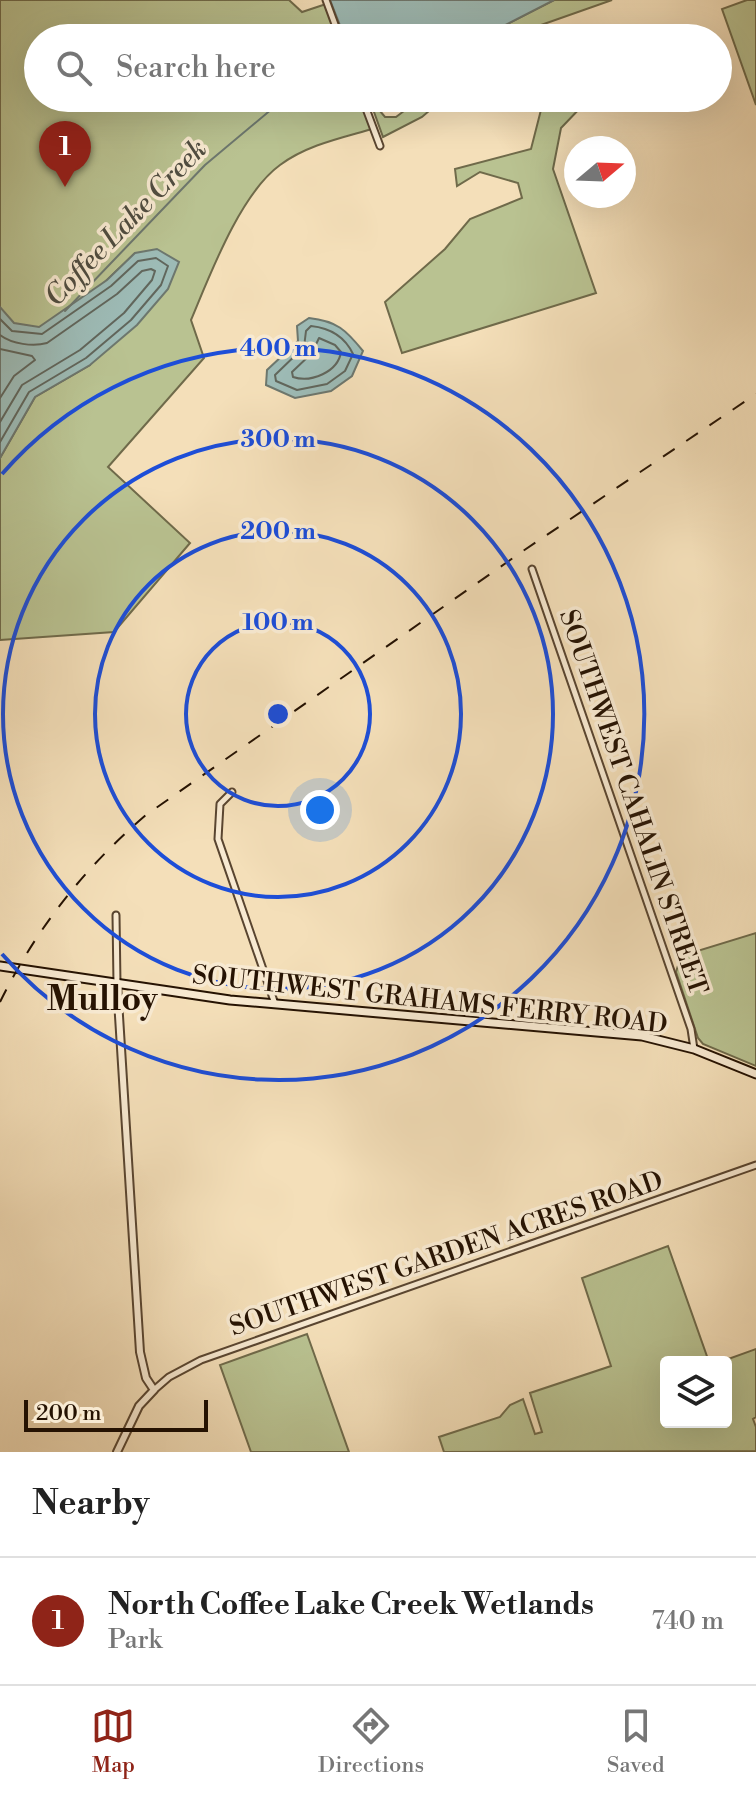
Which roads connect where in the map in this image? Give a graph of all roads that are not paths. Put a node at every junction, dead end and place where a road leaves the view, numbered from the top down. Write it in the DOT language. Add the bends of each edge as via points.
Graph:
graph roads {
  1 [pos="326,0"];
  2 [pos="335,24"];
  3 [pos="367,112"];
  4 [pos="380,146"];
  5 [pos="532,569"];
  6 [pos="232,792"];
  7 [pos="116,915"];
  8 [pos="0,966"];
  9 [pos="117,984"];
  10 [pos="275,1004"];
  11 [pos="694,1049"];
  12 [pos="756,1074"];
  13 [pos="756,1165"];
  14 [pos="154,1390"];
  15 [pos="117,1452"];
  1 -- 2 [label="street"];
  3 -- 4 [label="street"];
  5 -- 11 [label="street, SOUTHWEST CAHALIN STREET"];
  6 -- 10 [label="street" via="220,804 218,839"];
  7 -- 9 [label="street"];
  8 -- 9 [label="main road, SOUTHWEST GRAHAMS FERRY ROAD"];
  9 -- 10 [label="main road, SOUTHWEST GRAHAMS FERRY ROAD"];
  9 -- 14 [label="street" via="140,1352"];
  10 -- 11 [label="main road, SOUTHWEST GRAHAMS FERRY ROAD" via="608,1033"];
  11 -- 12 [label="main road, SOUTHWEST GRAHAMS FERRY ROAD"];
  13 -- 14 [label="street, SOUTHWEST GARDEN ACRES ROAD" via="201,1360"];
  14 -- 15 [label="street" via="133,1415"];
}
